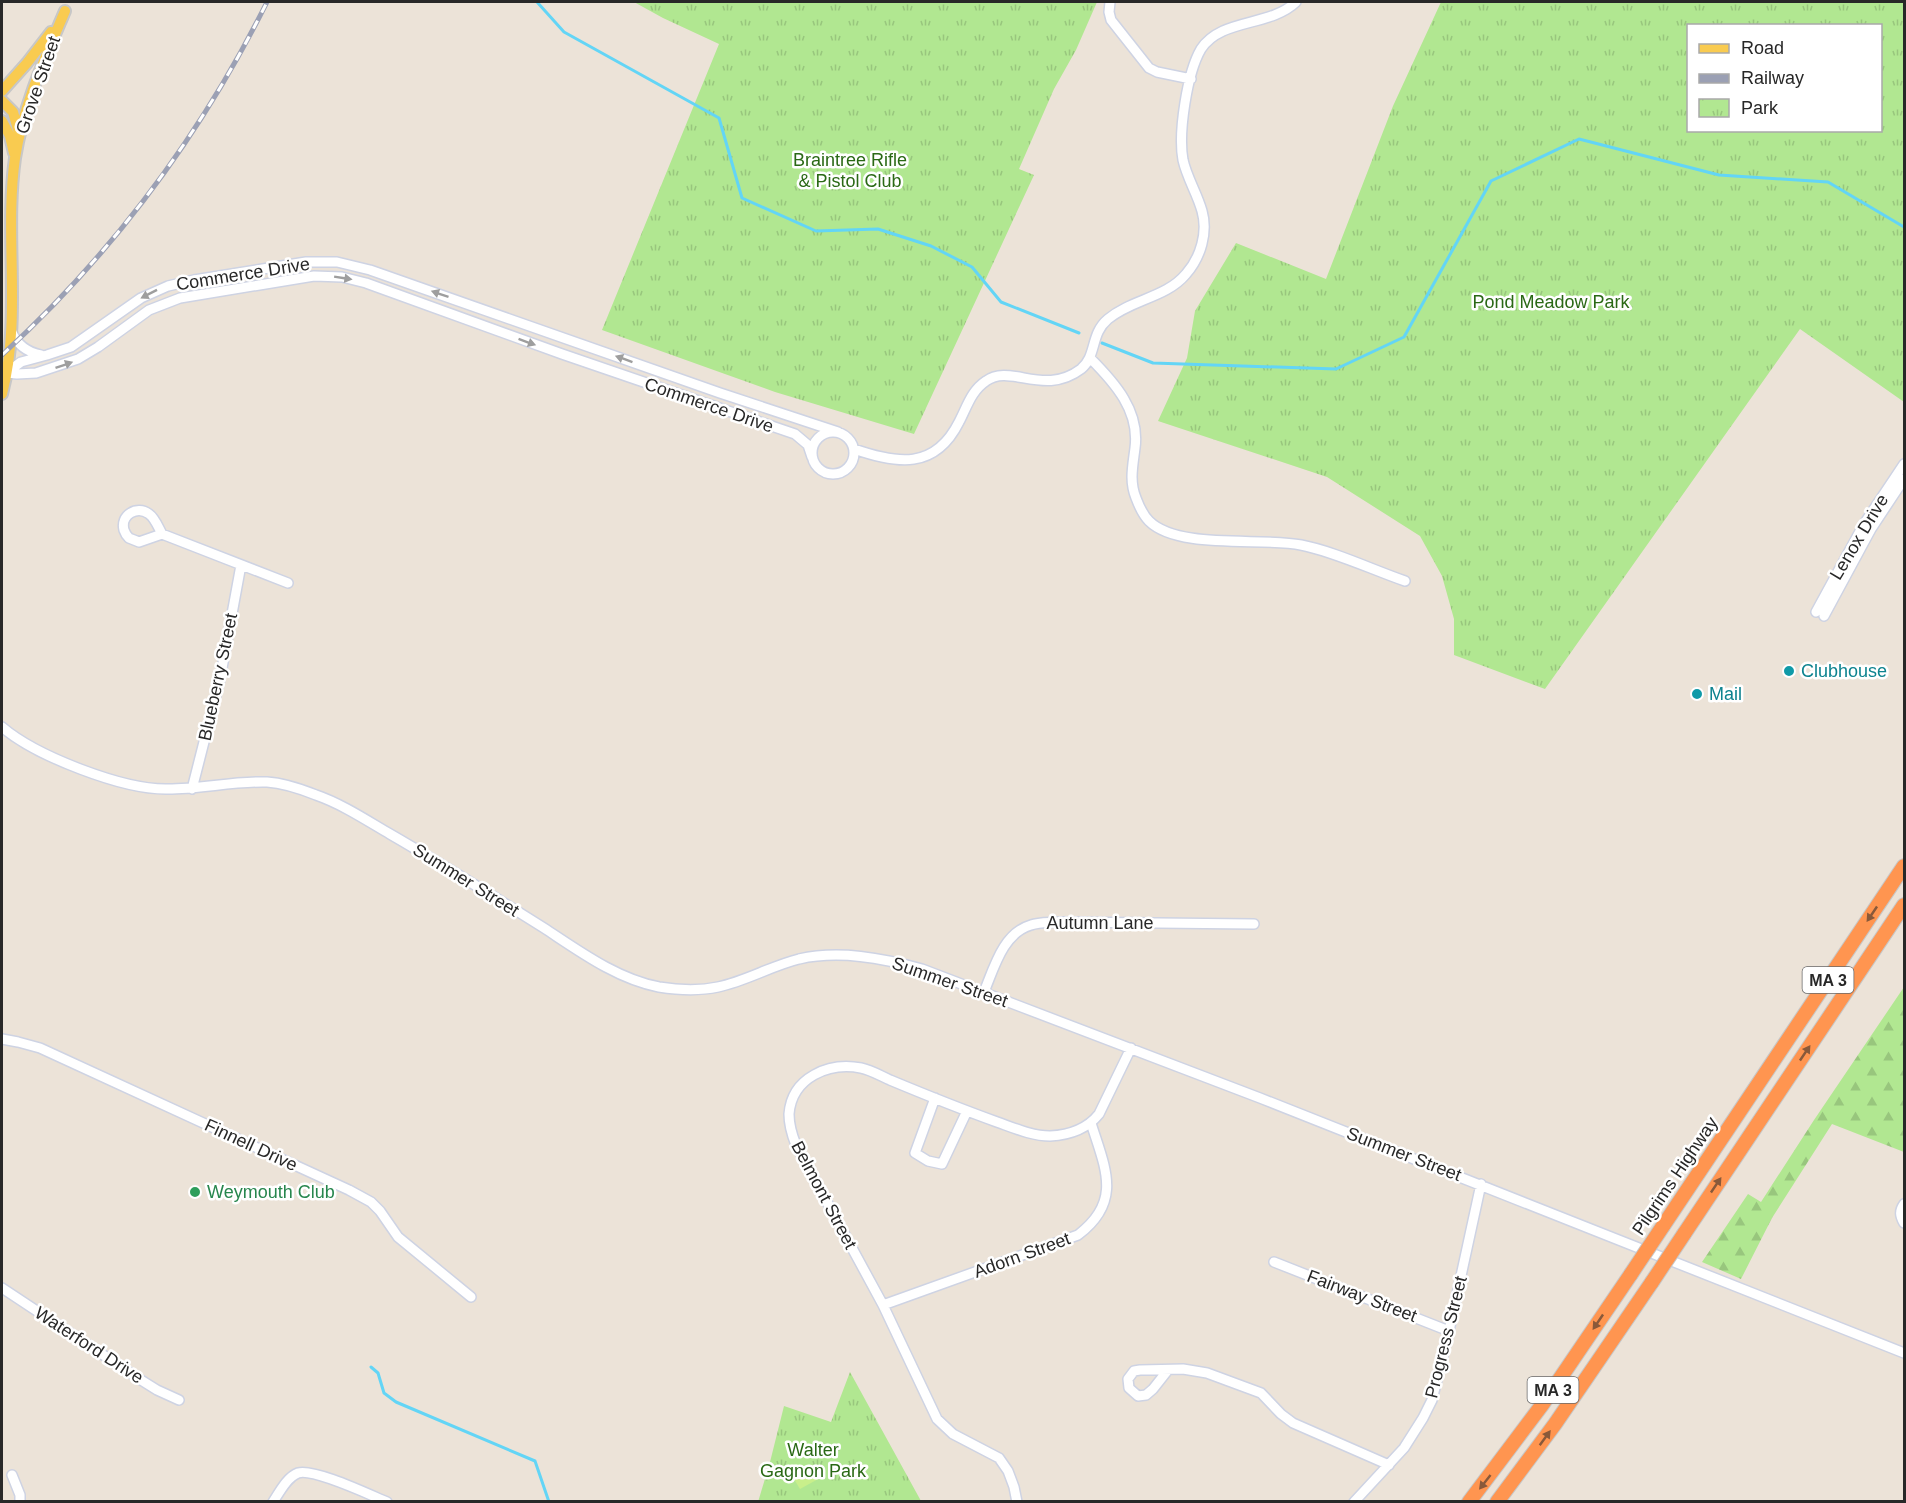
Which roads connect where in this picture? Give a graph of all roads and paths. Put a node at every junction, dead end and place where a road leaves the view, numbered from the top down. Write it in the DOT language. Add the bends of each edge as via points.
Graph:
graph roads {
  1 [pos="1110,2"];
  2 [pos="1296,2"];
  3 [pos="68,6"];
  4 [pos="1191,79"];
  5 [pos="2,91"];
  6 [pos="2,101"];
  7 [pos="2,121"];
  8 [pos="20,136"];
  9 [pos="2,141"];
  10 [pos="15,159"];
  11 [pos="266,269"];
  12 [pos="268,283"];
  13 [pos="11,328"];
  14 [pos="98,330"];
  15 [pos="106,341"];
  16 [pos="78,343"];
  17 [pos="47,355"];
  18 [pos="85,356"];
  19 [pos="1090,358"];
  20 [pos="6,373"];
  21 [pos="2,394"];
  22 [pos="838,432"];
  23 [pos="854,449"];
  24 [pos="812,457"];
  25 [pos="1905,464"];
  26 [pos="1905,479"];
  27 [pos="162,534"];
  28 [pos="241,565"];
  29 [pos="1405,581"];
  30 [pos="288,583"];
  31 [pos="2,728"];
  32 [pos="192,789"];
  33 [pos="1905,866"];
  34 [pos="1905,905"];
  35 [pos="1254,924"];
  36 [pos="984,992"];
  37 [pos="2,1039"];
  38 [pos="1131,1048"];
  39 [pos="935,1098"];
  40 [pos="967,1111"];
  41 [pos="1091,1123"];
  42 [pos="1481,1184"];
  43 [pos="1905,1204"];
  44 [pos="1905,1223"];
  45 [pos="1274,1262"];
  46 [pos="2,1287"];
  47 [pos="471,1298"];
  48 [pos="883,1305"];
  49 [pos="1449,1330"];
  50 [pos="1905,1353"];
  51 [pos="1168,1370"];
  52 [pos="179,1400"];
  53 [pos="1389,1465"];
  54 [pos="12,1475"];
  55 [pos="20,1502"];
  56 [pos="273,1502"];
  57 [pos="387,1502"];
  58 [pos="1017,1502"];
  59 [pos="1354,1502"];
  60 [pos="1470,1502"];
  61 [pos="1497,1502"];
  1 -- 4 [label="street" via="1111,20 1149,68"];
  2 -- 4 [label="street" via="1273,17 1232,28 1210,39 1198,57"];
  3 -- 5 [label="main road, Grove Street" via="33,57"];
  3 -- 8 [label="main road, Grove Street" via="40,70"];
  4 -- 19 [label="street" via="1181,146 1185,169 1202,213 1204,230 1199,254 1176,284 1106,321 1095,336"];
  6 -- 8 [label="main road" via="15,116"];
  7 -- 10 [label="main road, Grove Street"];
  8 -- 10 [label="main road, Grove Street"];
  9 -- 10 [label="main road"];
  10 -- 13 [label="main road, Grove Street"];
  11 -- 12 [label="street"];
  11 -- 14 [label="street, Commerce Drive, one-way" via="168,286 141,298"];
  22 -- 11 [label="street, Commerce Drive, one-way" via="363,268 306,262"];
  12 -- 15 [label="street, Commerce Drive" via="172,300 149,310"];
  12 -- 24 [label="street, Commerce Drive, one-way" via="328,276 366,283 795,434 808,445"];
  13 -- 17 [label="street" via="22,347"];
  13 -- 20 [label="main road, Grove Street"];
  14 -- 15 [label="street"];
  14 -- 16 [label="street, Commerce Drive"];
  15 -- 18 [label="street, Commerce Drive"];
  16 -- 17 [label="street, Commerce Drive"];
  16 -- 18 [label="street"];
  17 -- 20 [label="street, Commerce Drive" via="21,362"];
  20 -- 18 [label="street, Commerce Drive, one-way" via="44,371"];
  19 -- 23 [label="street" via="1080,370 1058,381 999,375 988,380 973,393 950,436 923,458 898,460"];
  19 -- 29 [label="street" via="1122,395 1131,412 1136,437 1132,488 1154,525 1191,538 1303,545"];
  20 -- 21 [label="main road, Grove Street"];
  22 -- 23 [label="street" via="849,438"];
  22 -- 24 [label="street" via="818,437"];
  23 -- 24 [label="street" via="851,463 840,473 826,473"];
  25 -- 26 [label="street, Lenox Drive" via="1864,524 1820,614"];
  27 -- 28 [label="street"];
  28 -- 30 [label="street"];
  28 -- 32 [label="street, Blueberry Street" via="220,679"];
  31 -- 32 [label="street, Summer Street" via="58,760 125,783"];
  32 -- 36 [label="street, Summer Street" via="270,783 317,795 461,876 623,975 658,986 719,987 798,959 848,956 897,962"];
  33 -- 60 [label="highway, Pilgrims Highway / MA 3, one-way, bridge" via="1537,1412"];
  61 -- 34 [label="highway, MA 3, one-way, bridge" via="1555,1424"];
  35 -- 36 [label="street, Autumn Lane" via="1028,925 1006,944"];
  36 -- 38 [label="street, Summer Street"];
  37 -- 47 [label="street, Finnell Drive" via="40,1048 349,1190 370,1202 398,1237"];
  38 -- 41 [label="street"];
  38 -- 42 [label="street, Summer Street"];
  39 -- 40 [label="street, Belmont Street"];
  39 -- 40 [label="street" via="915,1153 928,1161 942,1164"];
  39 -- 48 [label="street, Belmont Street" via="862,1069 842,1066 823,1070 799,1087 789,1113 796,1145"];
  40 -- 41 [label="street, Belmont Street" via="1038,1135 1062,1135"];
  41 -- 48 [label="street, Adorn Street" via="1107,1181 1101,1212 1092,1225 1078,1235"];
  42 -- 49 [label="street, Progress Street"];
  42 -- 50 [label="street, Summer Street"];
  43 -- 44 [label="street" via="1900,1216"];
  45 -- 49 [label="street, Fairway Street"];
  46 -- 52 [label="street, Waterford Drive" via="149,1385"];
  48 -- 58 [label="street, Belmont Street" via="936,1419 953,1434 999,1458 1008,1471"];
  49 -- 53 [label="street, Progress Street" via="1432,1400 1404,1448"];
  51 -- 53 [label="street" via="1207,1372 1250,1388 1261,1393 1293,1423"];
  53 -- 59 [label="street, Progress Street"];
  54 -- 55 [label="street"];
  56 -- 57 [label="street" via="296,1474 307,1472"];
}
